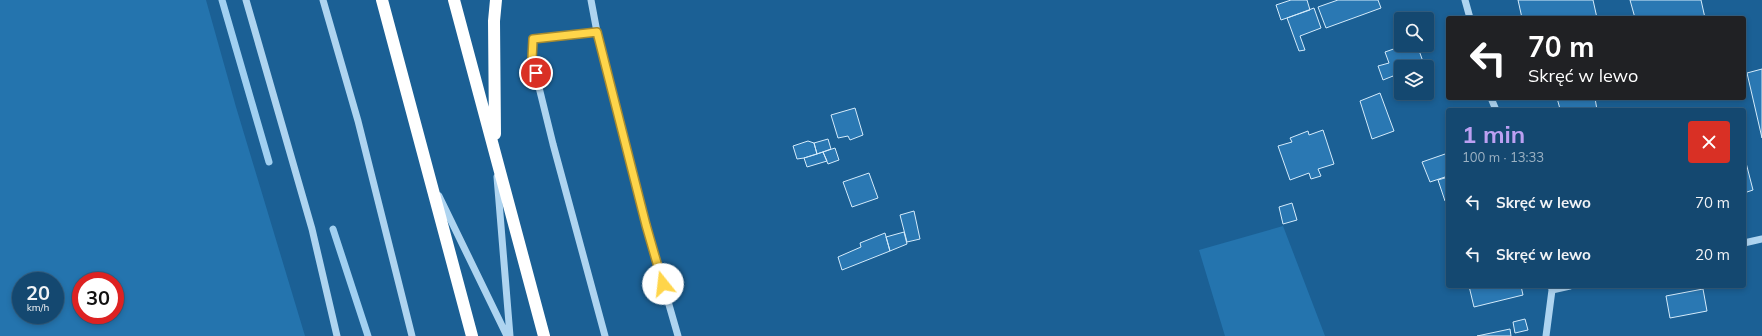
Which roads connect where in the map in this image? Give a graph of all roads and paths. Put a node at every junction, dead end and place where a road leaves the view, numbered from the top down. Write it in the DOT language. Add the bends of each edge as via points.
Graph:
graph roads {
  1 [pos="246,0"];
  2 [pos="323,0"];
  3 [pos="382,0"];
  4 [pos="454,0"];
  5 [pos="496,0"];
  6 [pos="591,0"];
  7 [pos="1465,0"];
  8 [pos="1469,16"];
  9 [pos="597,32"];
  10 [pos="495,151"];
  11 [pos="428,172"];
  12 [pos="1762,239"];
  13 [pos="1746,243"];
  14 [pos="1552,288"];
  15 [pos="337,336"];
  16 [pos="412,336"];
  17 [pos="472,336"];
  18 [pos="508,336"];
  19 [pos="544,336"];
  20 [pos="605,336"];
  21 [pos="678,336"];
  22 [pos="1546,336"];
  1 -- 15 [label="street" via="312,229"];
  2 -- 16 [label="street" via="358,121"];
  3 -- 11 [label="highway"];
  4 -- 10 [label="highway"];
  5 -- 10 [label="highway"];
  6 -- 9 [label="street"];
  7 -- 8 [label="street"];
  9 -- 20 [label="street" via="533,39 532,59"];
  9 -- 21 [label="street" via="646,225"];
  10 -- 18 [label="street"];
  10 -- 19 [label="highway"];
  11 -- 17 [label="highway"];
  11 -- 18 [label="street"];
  12 -- 13 [label="street"];
  14 -- 22 [label="street"];
}
